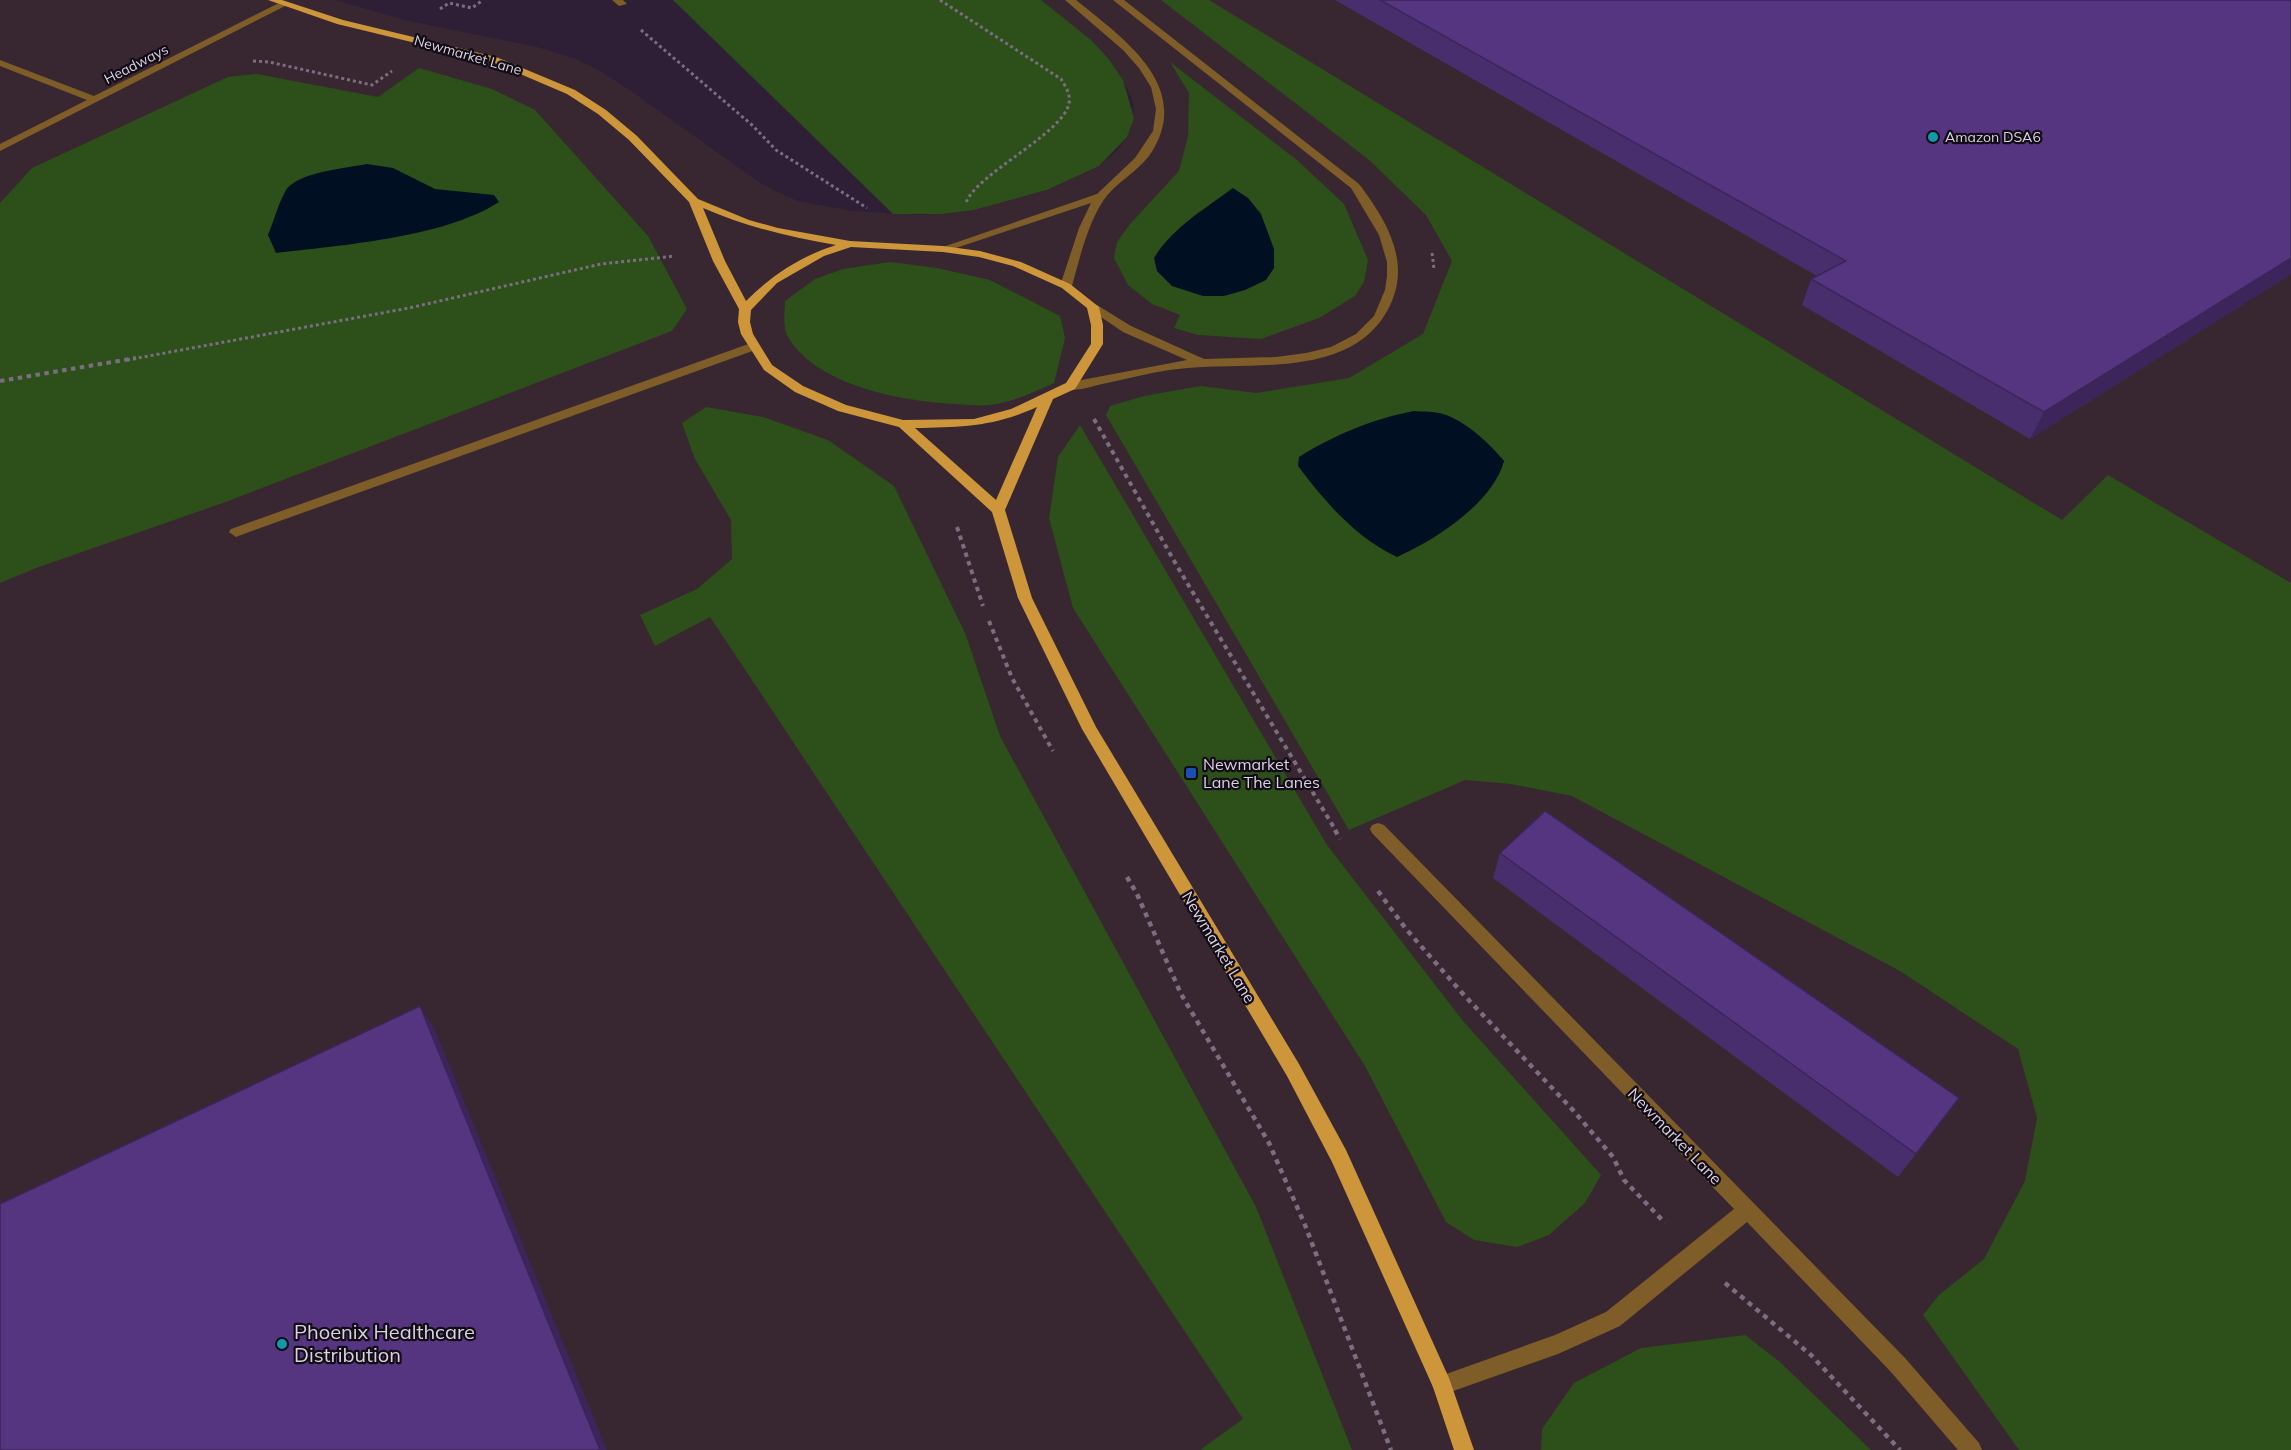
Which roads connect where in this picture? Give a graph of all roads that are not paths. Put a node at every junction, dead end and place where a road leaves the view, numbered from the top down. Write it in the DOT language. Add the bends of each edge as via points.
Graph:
graph roads {
  1 [pos="273,0"];
  2 [pos="1070,0"];
  3 [pos="1118,0"];
  4 [pos="284,4"];
  5 [pos="0,63"];
  6 [pos="95,100"];
  7 [pos="0,148"];
  8 [pos="1101,196"];
  9 [pos="694,201"];
  10 [pos="850,244"];
  11 [pos="943,249"];
  12 [pos="1066,286"];
  13 [pos="1093,307"];
  14 [pos="745,309"];
  15 [pos="754,346"];
  16 [pos="1203,363"];
  17 [pos="1071,386"];
  18 [pos="1047,398"];
  19 [pos="903,424"];
  20 [pos="998,510"];
  21 [pos="236,532"];
  22 [pos="1378,829"];
  23 [pos="1747,1210"];
  24 [pos="1442,1385"];
  25 [pos="1464,1450"];
  26 [pos="1972,1450"];
  1 -- 4 [label="main road, Newmarket Lane"];
  2 -- 8 [label="street" via="1128,49 1158,90 1162,107 1155,139 1144,155"];
  3 -- 16 [label="street" via="1355,186 1371,207 1391,250 1393,279 1389,297 1382,315 1364,335 1342,346 1288,360"];
  4 -- 6 [label="street, Headways"];
  4 -- 9 [label="main road, Newmarket Lane" via="340,22 493,59 571,93 618,125"];
  5 -- 6 [label="street"];
  6 -- 7 [label="street, Headways"];
  8 -- 11 [label="street"];
  8 -- 12 [label="street" via="1083,234"];
  9 -- 10 [label="main road, Newmarket Lane" via="777,231"];
  9 -- 14 [label="main road, Newmarket Lane" via="719,261"];
  10 -- 11 [label="main road, Newmarket Lane"];
  10 -- 14 [label="main road, Newmarket Lane" via="794,267 773,281"];
  11 -- 12 [label="main road, Newmarket Lane" via="1017,264"];
  12 -- 13 [label="main road, Newmarket Lane"];
  13 -- 16 [label="street" via="1127,329"];
  13 -- 17 [label="main road, Newmarket Lane" via="1097,344"];
  14 -- 15 [label="main road, Newmarket Lane" via="744,322"];
  15 -- 19 [label="main road, Newmarket Lane" via="768,367 799,389 842,408"];
  15 -- 21 [label="street"];
  16 -- 17 [label="street" via="1162,367"];
  17 -- 18 [label="main road, Newmarket Lane"];
  18 -- 19 [label="main road, Newmarket Lane" via="974,423"];
  18 -- 20 [label="main road"];
  19 -- 20 [label="main road, Newmarket Lane"];
  20 -- 24 [label="main road, Newmarket Lane" via="1025,598 1051,653 1090,729 1293,1070 1339,1156"];
  22 -- 23 [label="street, Newmarket Lane"];
  23 -- 24 [label="street" via="1613,1319 1558,1344"];
  23 -- 26 [label="street, Newmarket Lane" via="1898,1365"];
  24 -- 25 [label="main road, Newmarket Lane"];
}
